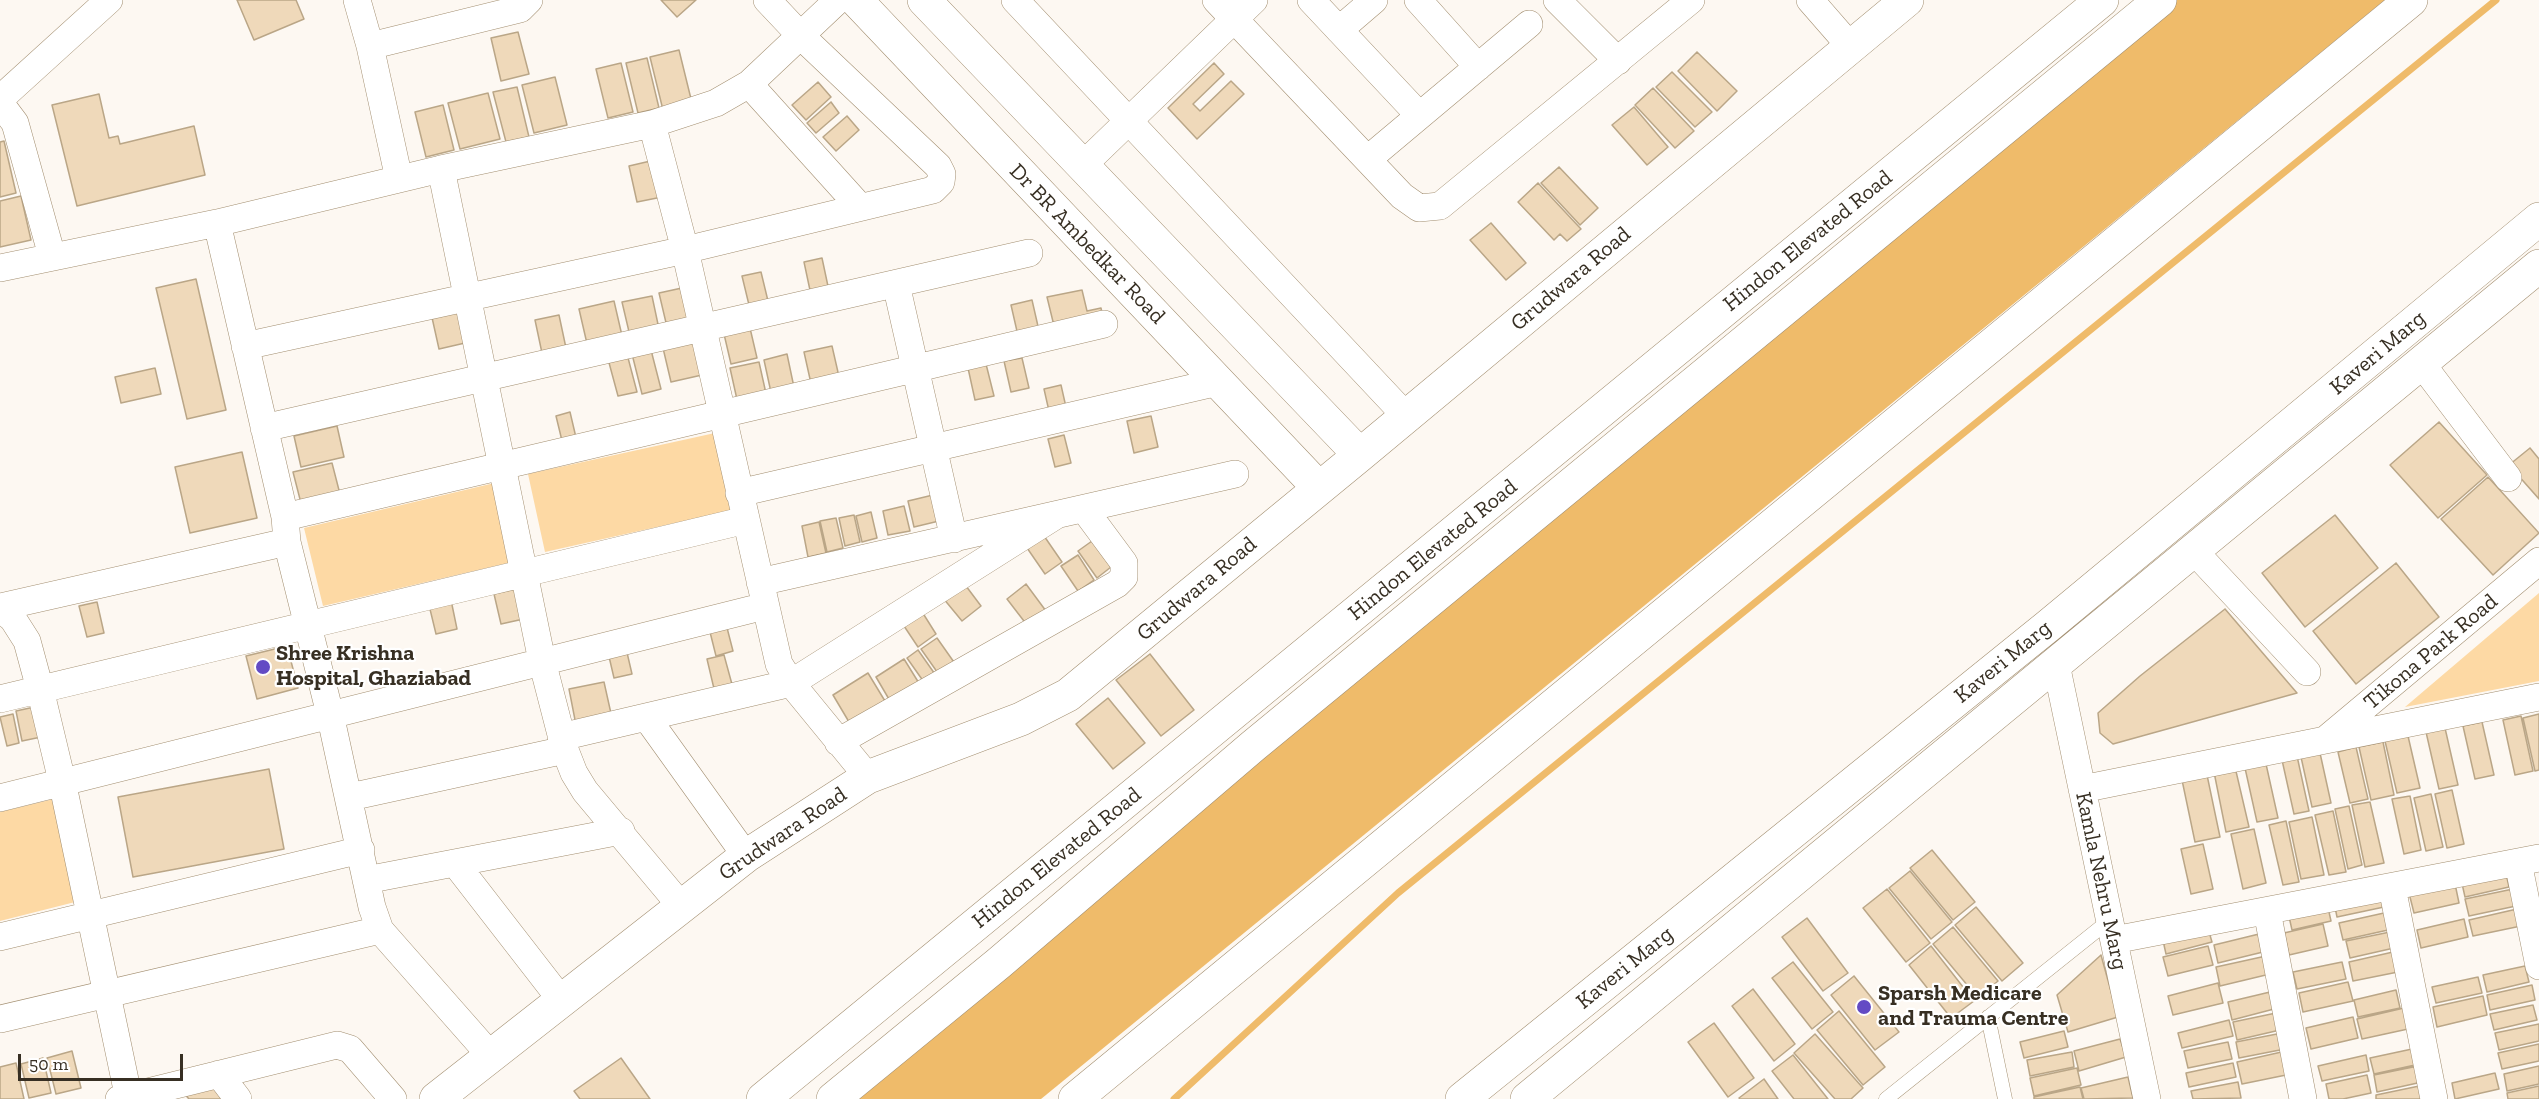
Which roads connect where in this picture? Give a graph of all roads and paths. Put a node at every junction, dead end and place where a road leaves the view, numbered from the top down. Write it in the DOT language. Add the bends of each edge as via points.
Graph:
graph roads {
  1 [pos="109,0"];
  2 [pos="357,0"];
  3 [pos="530,0"];
  4 [pos="767,0"];
  5 [pos="838,0"];
  6 [pos="856,0"];
  7 [pos="924,0"];
  8 [pos="1016,0"];
  9 [pos="1254,0"];
  10 [pos="1311,0"];
  11 [pos="1374,0"];
  12 [pos="1418,0"];
  13 [pos="1557,0"];
  14 [pos="1810,0"];
  15 [pos="1907,0"];
  16 [pos="2102,0"];
  17 [pos="2160,0"];
  18 [pos="2411,0"];
  19 [pos="1679,4"];
  20 [pos="1225,10"];
  21 [pos="1529,24"];
  22 [pos="1339,30"];
  23 [pos="801,36"];
  24 [pos="370,46"];
  25 [pos="1851,47"];
  26 [pos="1618,61"];
  27 [pos="1478,67"];
  28 [pos="749,84"];
  29 [pos="4,113"];
  30 [pos="1419,115"];
  31 [pos="1129,121"];
  32 [pos="652,124"];
  33 [pos="1368,159"];
  34 [pos="1083,165"];
  35 [pos="441,169"];
  36 [pos="399,179"];
  37 [pos="860,207"];
  38 [pos="2539,219"];
  39 [pos="217,223"];
  40 [pos="685,250"];
  41 [pos="1029,253"];
  42 [pos="52,256"];
  43 [pos="2539,266"];
  44 [pos="0,268"];
  45 [pos="896,284"];
  46 [pos="466,298"];
  47 [pos="1104,324"];
  48 [pos="703,328"];
  49 [pos="245,346"];
  50 [pos="2421,363"];
  51 [pos="915,369"];
  52 [pos="485,377"];
  53 [pos="1218,382"];
  54 [pos="722,415"];
  55 [pos="1406,416"];
  56 [pos="264,428"];
  57 [pos="933,448"];
  58 [pos="1360,455"];
  59 [pos="503,467"];
  60 [pos="1235,474"];
  61 [pos="2508,478"];
  62 [pos="1319,488"];
  63 [pos="739,493"];
  64 [pos="1084,509"];
  65 [pos="1055,516"];
  66 [pos="746,520"];
  67 [pos="286,530"];
  68 [pos="954,538"];
  69 [pos="2193,550"];
  70 [pos="2539,561"];
  71 [pos="523,573"];
  72 [pos="763,594"];
  73 [pos="0,607"];
  74 [pos="307,626"];
  75 [pos="542,661"];
  76 [pos="2056,664"];
  77 [pos="2307,672"];
  78 [pos="790,683"];
  79 [pos="40,688"];
  80 [pos="2539,697"];
  81 [pos="0,699"];
  82 [pos="330,714"];
  83 [pos="647,718"];
  84 [pos="838,742"];
  85 [pos="2322,742"];
  86 [pos="563,743"];
  87 [pos="868,777"];
  88 [pos="62,781"];
  89 [pos="2082,789"];
  90 [pos="350,797"];
  91 [pos="0,798"];
  92 [pos="621,831"];
  93 [pos="360,850"];
  94 [pos="746,856"];
  95 [pos="2529,860"];
  96 [pos="455,863"];
  97 [pos="366,880"];
  98 [pos="2392,887"];
  99 [pos="682,907"];
  100 [pos="2267,911"];
  101 [pos="88,915"];
  102 [pos="380,930"];
  103 [pos="2112,930"];
  104 [pos="0,937"];
  105 [pos="2539,966"];
  106 [pos="106,995"];
  107 [pos="562,1001"];
  108 [pos="1988,1017"];
  109 [pos="0,1019"];
  110 [pos="491,1056"];
  111 [pos="219,1074"];
  112 [pos="126,1098"];
  113 [pos="238,1099"];
  114 [pos="393,1099"];
  115 [pos="436,1099"];
  116 [pos="763,1099"];
  117 [pos="833,1099"];
  118 [pos="1075,1099"];
  119 [pos="1462,1099"];
  120 [pos="1527,1099"];
  121 [pos="1886,1099"];
  122 [pos="2005,1099"];
  123 [pos="2147,1099"];
  124 [pos="2303,1099"];
  125 [pos="2434,1099"];
  1 -- 29 [label="street"];
  2 -- 24 [label="street"];
  3 -- 24 [label="street" via="520,9"];
  4 -- 23 [label="street"];
  5 -- 23 [label="street"];
  6 -- 53 [label="main road, Dr BR Ambedkar Road"];
  7 -- 34 [label="main road"];
  8 -- 31 [label="street"];
  9 -- 20 [label="street"];
  10 -- 22 [label="street"];
  11 -- 22 [label="street"];
  12 -- 27 [label="street"];
  13 -- 26 [label="street"];
  14 -- 25 [label="street"];
  15 -- 25 [label="main road, Grudwara Road"];
  16 -- 116 [label="main road, Hindon Elevated Road"];
  17 -- 117 [label="main road, Hindon Elevated Road" via="1253,746"];
  18 -- 118 [label="main road"];
  19 -- 26 [label="street"];
  20 -- 31 [label="street"];
  20 -- 33 [label="street"];
  21 -- 27 [label="street"];
  22 -- 30 [label="street"];
  23 -- 28 [label="street"];
  23 -- 37 [label="street" via="942,174 933,190"];
  24 -- 36 [label="street"];
  25 -- 55 [label="main road, Grudwara Road"];
  26 -- 33 [label="street" via="1440,206 1419,208 1402,196"];
  27 -- 30 [label="street"];
  28 -- 32 [label="street" via="716,103"];
  28 -- 37 [label="street"];
  29 -- 42 [label="street"];
  30 -- 33 [label="street"];
  31 -- 34 [label="street"];
  31 -- 55 [label="street"];
  32 -- 35 [label="street"];
  32 -- 40 [label="street"];
  34 -- 58 [label="main road"];
  35 -- 36 [label="street"];
  35 -- 46 [label="street"];
  36 -- 39 [label="street"];
  37 -- 40 [label="street"];
  38 -- 119 [label="main road, Kaveri Marg" via="2048,626"];
  39 -- 42 [label="street"];
  39 -- 49 [label="street"];
  40 -- 46 [label="street"];
  40 -- 48 [label="street"];
  41 -- 45 [label="street"];
  42 -- 44 [label="street"];
  43 -- 50 [label="main road, Kaveri Marg"];
  45 -- 48 [label="street"];
  45 -- 51 [label="street"];
  46 -- 49 [label="street"];
  46 -- 52 [label="street"];
  47 -- 51 [label="street"];
  48 -- 52 [label="street"];
  48 -- 54 [label="street"];
  49 -- 56 [label="street"];
  50 -- 61 [label="street"];
  50 -- 69 [label="main road, Kaveri Marg"];
  51 -- 54 [label="street"];
  51 -- 57 [label="street"];
  52 -- 56 [label="street"];
  52 -- 59 [label="street"];
  53 -- 57 [label="street"];
  53 -- 62 [label="main road, Dr BR Ambedkar Road"];
  54 -- 59 [label="street"];
  54 -- 63 [label="street"];
  55 -- 58 [label="main road, Grudwara Road"];
  56 -- 67 [label="street"];
  57 -- 63 [label="street"];
  57 -- 68 [label="street"];
  58 -- 62 [label="main road, Grudwara Road"];
  59 -- 67 [label="street"];
  59 -- 71 [label="street"];
  60 -- 64 [label="street"];
  62 -- 87 [label="main road, Grudwara Road" via="1068,695 1021,719"];
  63 -- 66 [label="street"];
  64 -- 65 [label="street"];
  64 -- 84 [label="street" via="1124,563 1124,577 1117,584"];
  65 -- 68 [label="street"];
  65 -- 78 [label="street"];
  66 -- 71 [label="street"];
  66 -- 72 [label="street"];
  67 -- 73 [label="street"];
  67 -- 74 [label="street"];
  68 -- 72 [label="street"];
  69 -- 76 [label="main road, Kaveri Marg"];
  69 -- 77 [label="street"];
  70 -- 85 [label="street, Tikona Park Road"];
  71 -- 74 [label="street"];
  71 -- 75 [label="street"];
  72 -- 75 [label="street"];
  72 -- 78 [label="street" via="779,664"];
  73 -- 79 [label="street" via="27,641"];
  74 -- 79 [label="street"];
  74 -- 82 [label="street"];
  75 -- 82 [label="street"];
  75 -- 86 [label="street"];
  76 -- 89 [label="street, Kamla Nehru Marg"];
  76 -- 120 [label="main road, Kaveri Marg"];
  78 -- 83 [label="street"];
  78 -- 84 [label="street"];
  79 -- 81 [label="street"];
  79 -- 88 [label="street"];
  80 -- 85 [label="street, Tikona Park Road"];
  82 -- 88 [label="street"];
  82 -- 90 [label="street"];
  83 -- 86 [label="street"];
  83 -- 94 [label="street"];
  84 -- 87 [label="street"];
  85 -- 89 [label="street, Tikona Park Road"];
  86 -- 90 [label="street"];
  86 -- 92 [label="street" via="585,791"];
  87 -- 94 [label="main road, Grudwara Road"];
  88 -- 91 [label="street"];
  88 -- 101 [label="street"];
  89 -- 103 [label="street, Kamla Nehru Marg"];
  90 -- 93 [label="street"];
  92 -- 96 [label="street"];
  92 -- 99 [label="street"];
  93 -- 97 [label="street"];
  93 -- 101 [label="street"];
  94 -- 99 [label="main road, Grudwara Road"];
  95 -- 98 [label="street"];
  95 -- 105 [label="street"];
  96 -- 97 [label="street"];
  96 -- 107 [label="street"];
  97 -- 102 [label="street"];
  98 -- 100 [label="street"];
  98 -- 125 [label="street"];
  99 -- 107 [label="main road, Grudwara Road"];
  100 -- 103 [label="street"];
  100 -- 124 [label="street"];
  101 -- 104 [label="street"];
  101 -- 106 [label="street"];
  102 -- 106 [label="street"];
  102 -- 110 [label="street"];
  103 -- 108 [label="lane"];
  103 -- 123 [label="street, Kamla Nehru Marg"];
  106 -- 109 [label="street"];
  106 -- 112 [label="street"];
  107 -- 110 [label="main road, Grudwara Road"];
  108 -- 121 [label="lane"];
  108 -- 122 [label="lane"];
  110 -- 115 [label="main road, Grudwara Road"];
  111 -- 112 [label="street"];
  111 -- 113 [label="street"];
  111 -- 114 [label="street" via="344,1046"];
}
